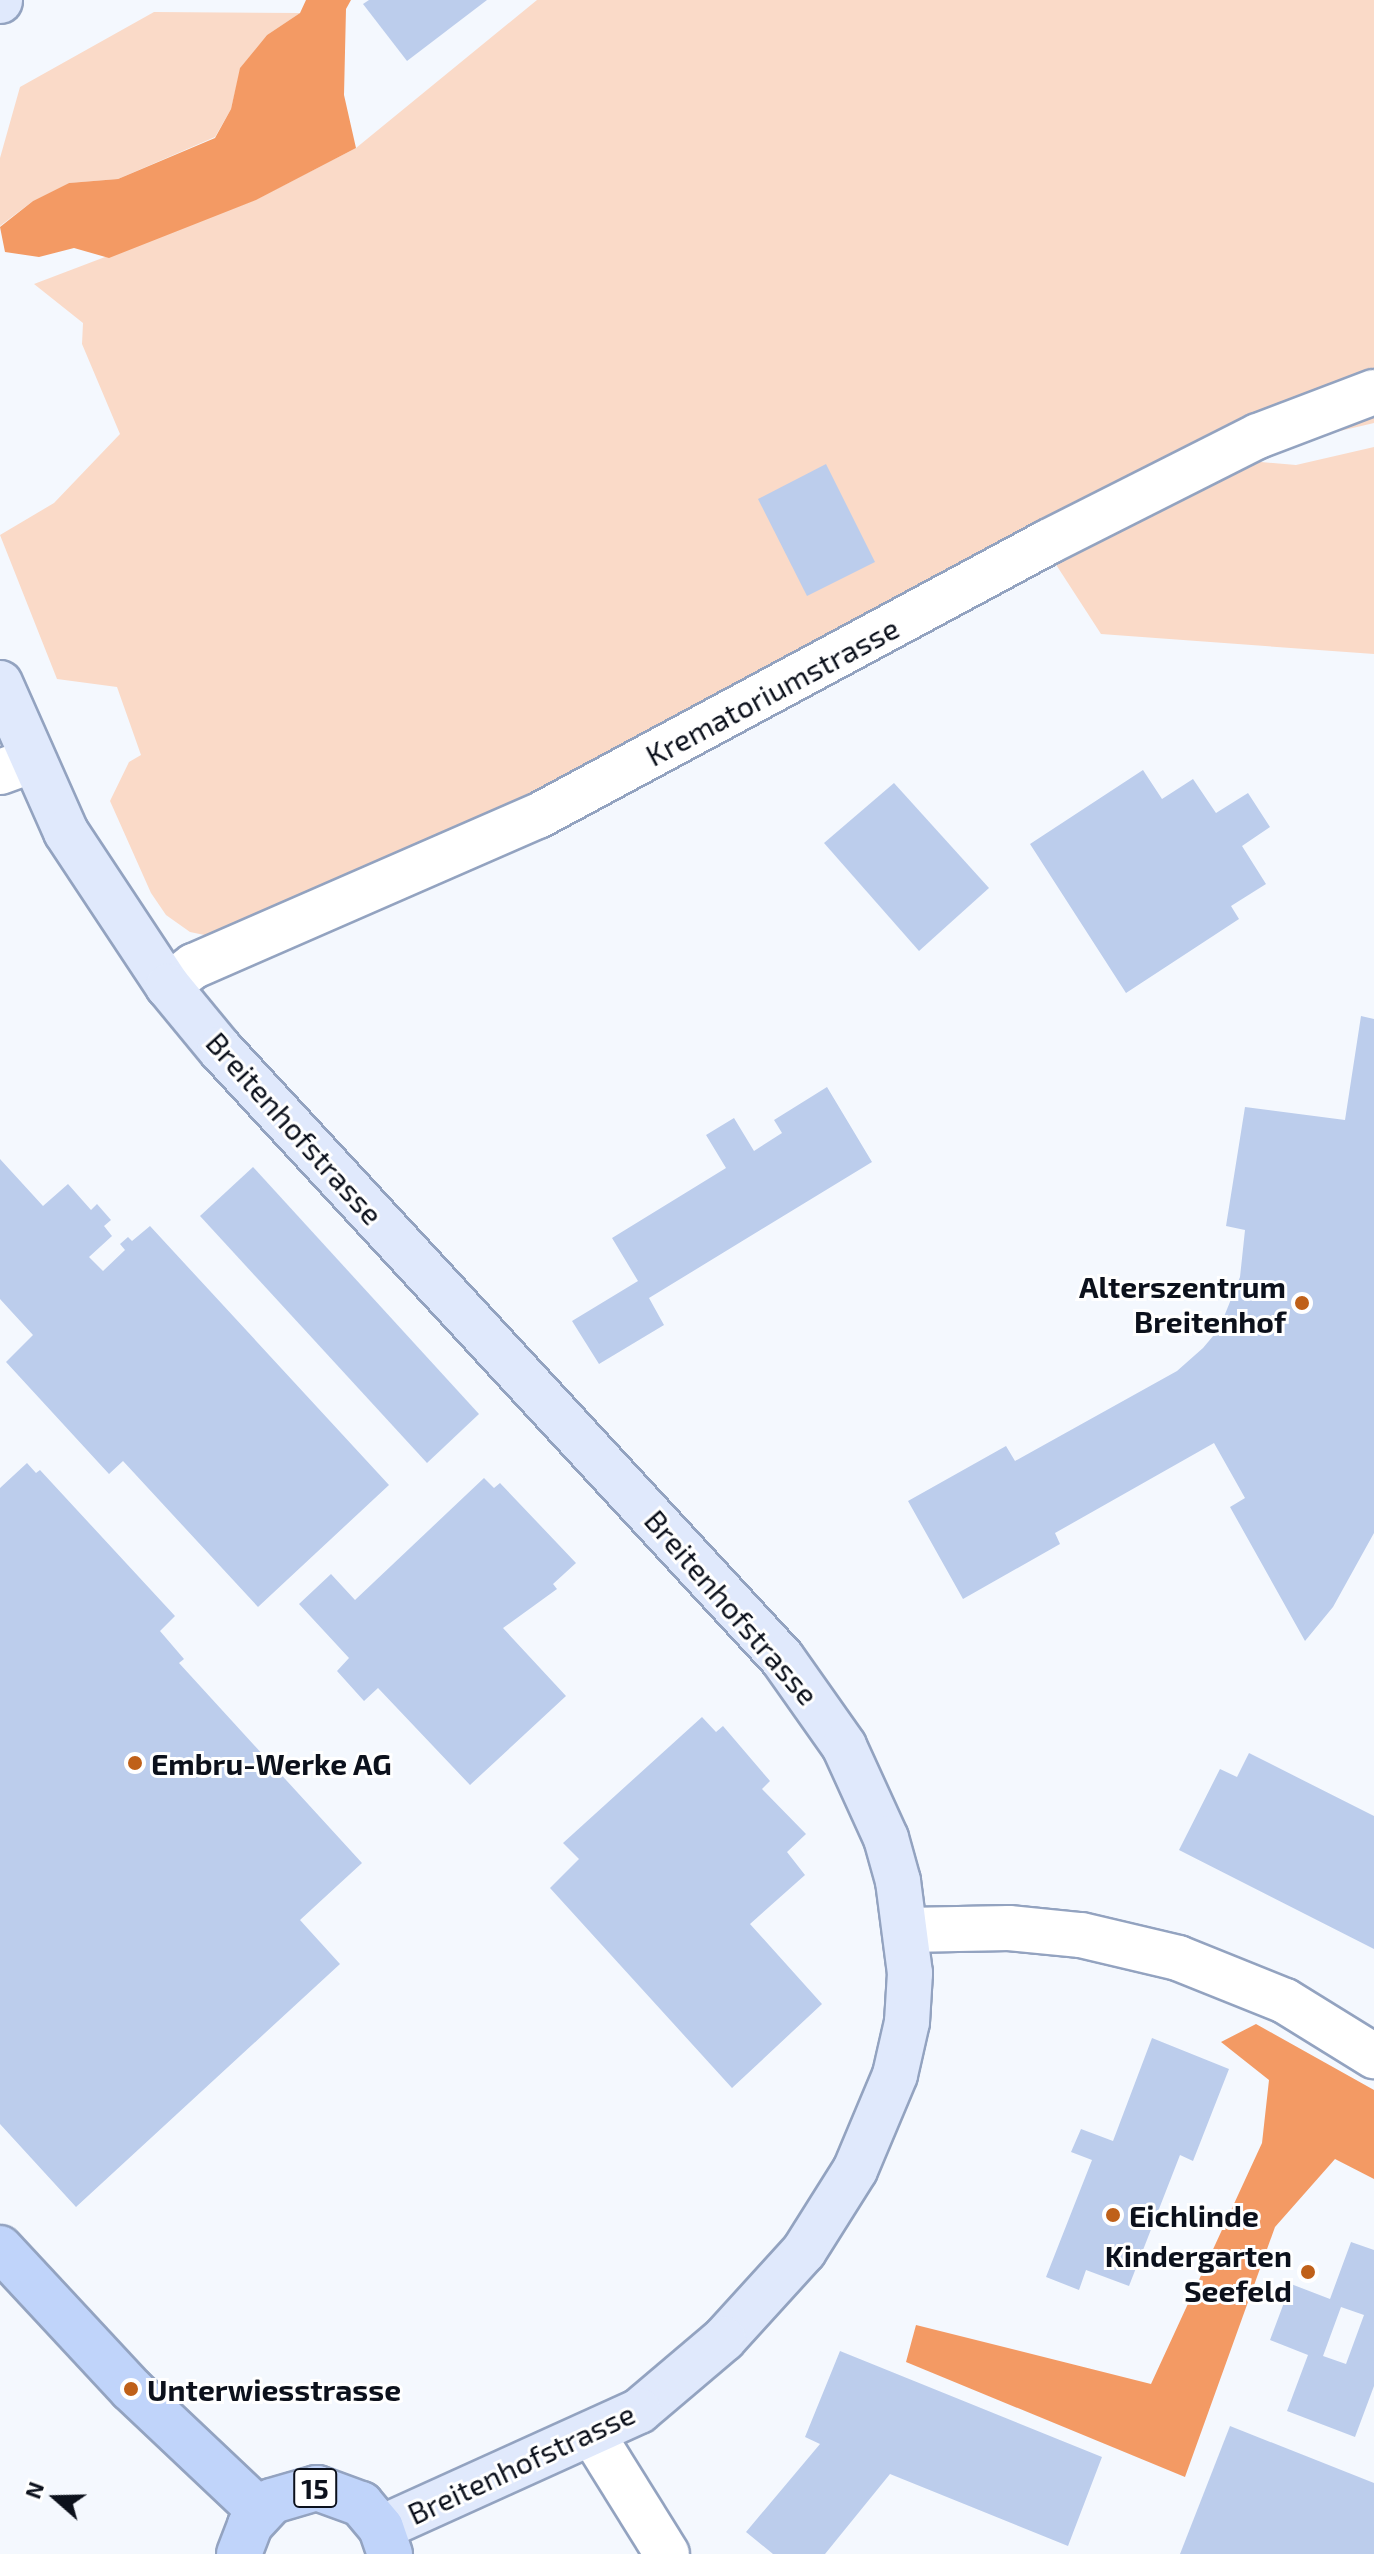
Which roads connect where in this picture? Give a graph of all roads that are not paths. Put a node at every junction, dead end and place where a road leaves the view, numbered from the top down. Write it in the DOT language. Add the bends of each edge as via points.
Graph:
graph roads {
  1 [pos="1374,392"];
  2 [pos="0,683"];
  3 [pos="15,767"];
  4 [pos="168,986"];
  5 [pos="907,1930"];
  6 [pos="1374,2056"];
  7 [pos="0,2248"];
  8 [pos="593,2435"];
  9 [pos="260,2511"];
  10 [pos="386,2541"];
  11 [pos="239,2554"];
  12 [pos="667,2554"];
  1 -- 4 [label="street, Krematoriumstrasse" via="1258,436 1048,542 538,816 194,966"];
  2 -- 3 [label="street, Breitenhofstrasse"];
  3 -- 4 [label="street, Breitenhofstrasse"];
  4 -- 5 [label="street, Breitenhofstrasse" via="272,1106 782,1658 836,1733 867,1792 886,1838"];
  5 -- 6 [label="street" via="955,1926 1081,1935 1178,1958 1285,2001"];
  5 -- 8 [label="street, Breitenhofstrasse" via="907,2022 895,2075 878,2123 833,2209 804,2251 724,2339 639,2411"];
  7 -- 9 [label="main road, 15" via="131,2389"];
  8 -- 10 [label="street, Breitenhofstrasse"];
  8 -- 12 [label="street"];
  9 -- 10 [label="main road, 15" via="286,2494 333,2490 361,2504"];
  9 -- 11 [label="main road, 15"];
}
